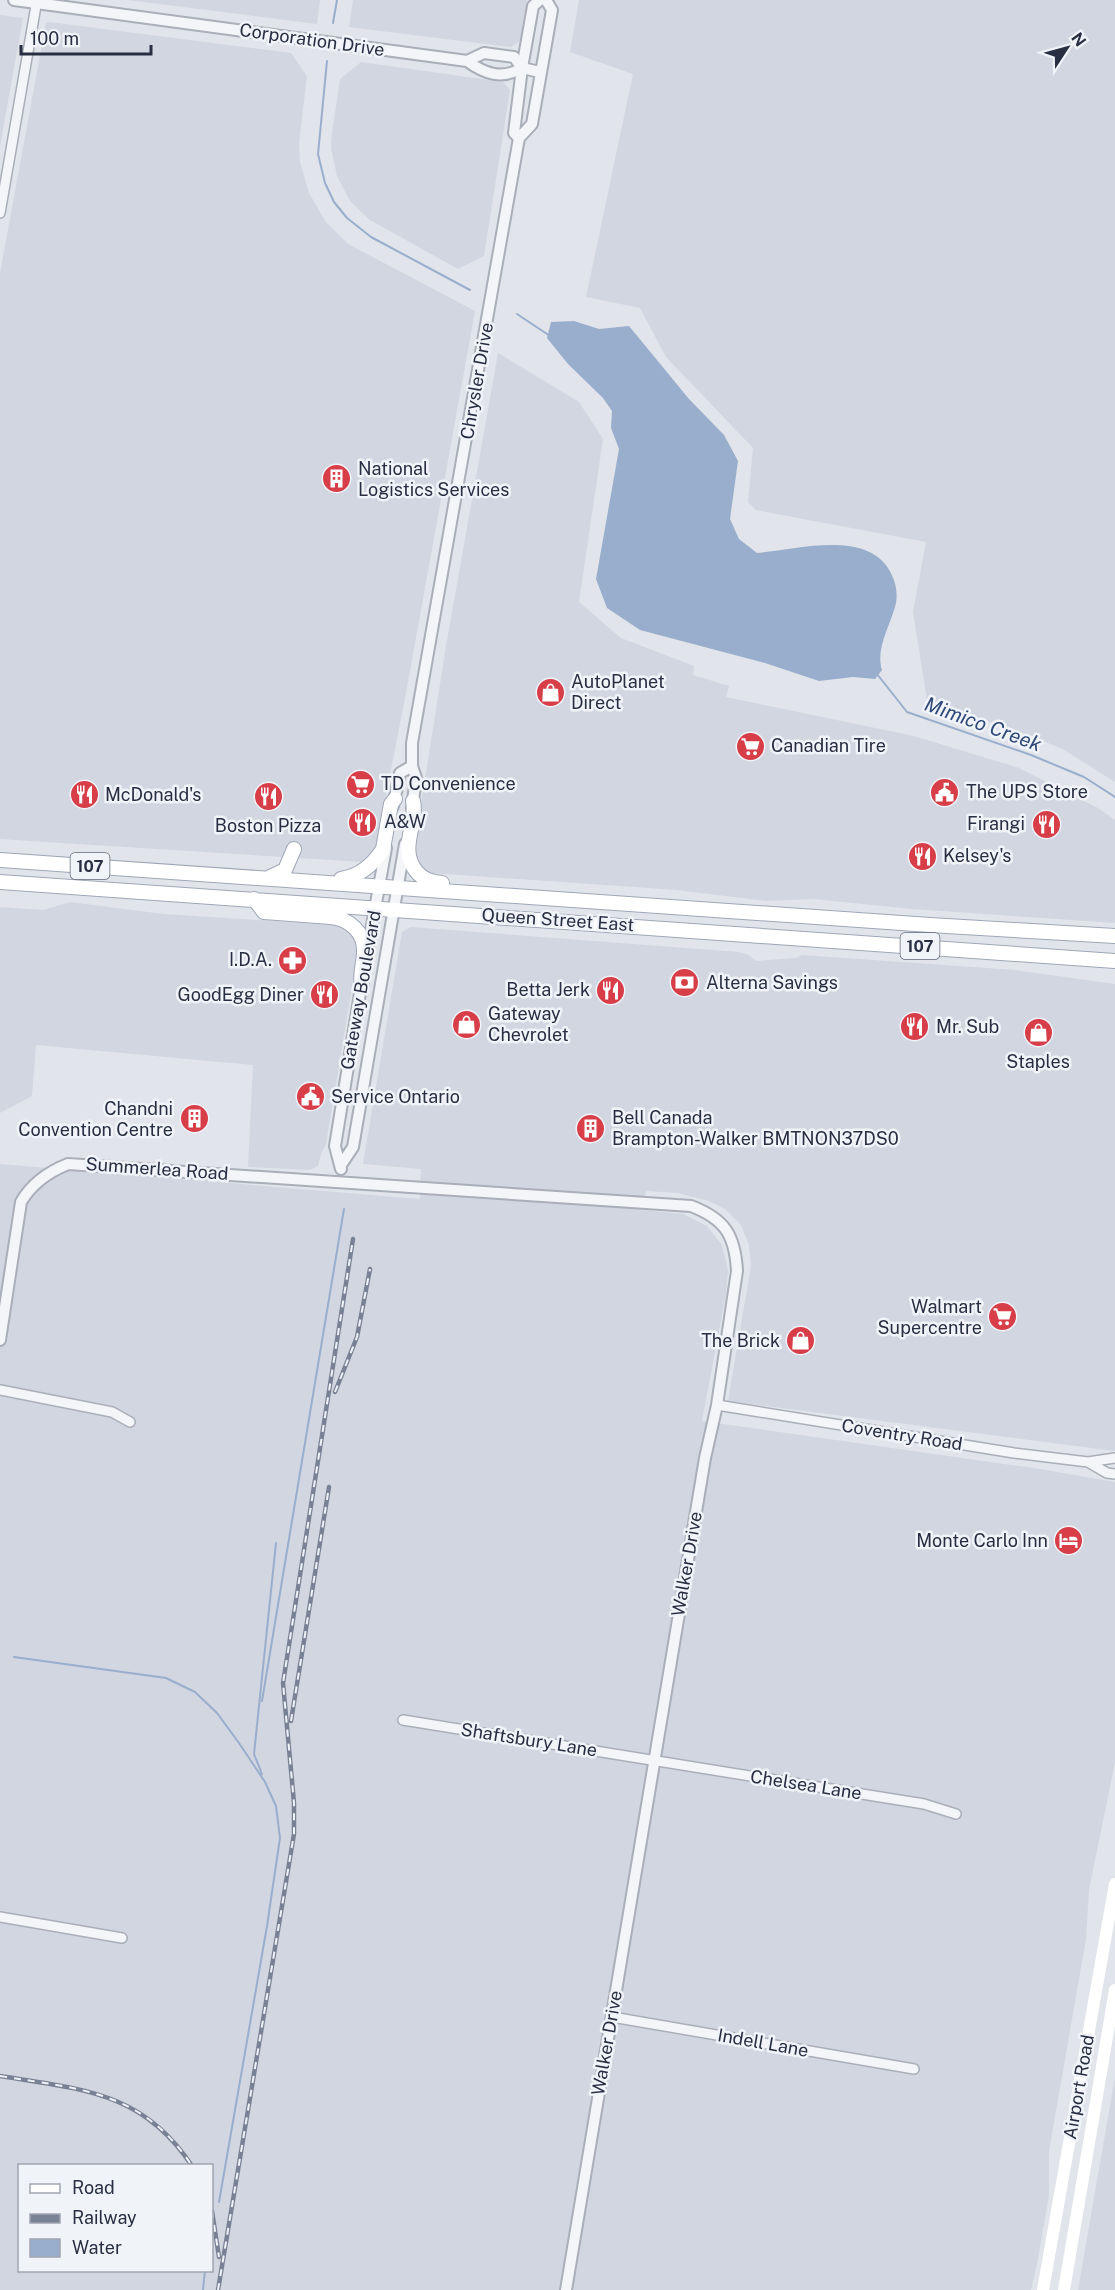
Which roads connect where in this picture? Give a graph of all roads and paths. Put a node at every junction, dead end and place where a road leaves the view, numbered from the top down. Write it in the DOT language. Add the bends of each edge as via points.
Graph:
graph roads {
  1 [pos="14,0"];
  2 [pos="540,0"];
  3 [pos="546,0"];
  4 [pos="37,1"];
  5 [pos="467,61"];
  6 [pos="522,68"];
  7 [pos="540,72"];
  8 [pos="519,138"];
  9 [pos="0,213"];
  10 [pos="412,765"];
  11 [pos="395,798"];
  12 [pos="413,801"];
  13 [pos="0,860"];
  14 [pos="265,878"];
  15 [pos="305,881"];
  16 [pos="0,882"];
  17 [pos="379,886"];
  18 [pos="398,887"];
  19 [pos="485,893"];
  20 [pos="254,899"];
  21 [pos="375,908"];
  22 [pos="394,909"];
  23 [pos="1115,936"];
  24 [pos="1115,961"];
  25 [pos="362,986"];
  26 [pos="341,1165"];
  27 [pos="340,1181"];
  28 [pos="0,1340"];
  29 [pos="0,1390"];
  30 [pos="717,1405"];
  31 [pos="130,1422"];
  32 [pos="1115,1458"];
  33 [pos="1088,1462"];
  34 [pos="1115,1474"];
  35 [pos="404,1720"];
  36 [pos="655,1759"];
  37 [pos="956,1814"];
  38 [pos="1115,1884"];
  39 [pos="0,1917"];
  40 [pos="122,1938"];
  41 [pos="1115,1990"];
  42 [pos="612,2017"];
  43 [pos="914,2068"];
  44 [pos="566,2290"];
  45 [pos="1043,2290"];
  46 [pos="1064,2290"];
  1 -- 4 [label="street, Corporation Drive"];
  2 -- 6 [label="street, Chrysler Drive" via="533,6"];
  3 -- 7 [label="street, Chrysler Drive" via="552,10"];
  4 -- 5 [label="street, Corporation Drive"];
  4 -- 9 [label="street"];
  5 -- 6 [label="street, Corporation Drive" via="482,72 511,74"];
  5 -- 6 [label="street, Corporation Drive" via="484,53 514,57"];
  6 -- 7 [label="street, Corporation Drive"];
  6 -- 8 [label="street, Chrysler Drive" via="514,133"];
  7 -- 8 [label="street, Chrysler Drive" via="532,124"];
  8 -- 10 [label="street, Chrysler Drive" via="412,742"];
  10 -- 11 [label="street" via="400,773"];
  10 -- 12 [label="street, Chrysler Drive" via="416,778"];
  11 -- 15 [label="main road" via="383,849 372,864 351,878"];
  11 -- 17 [label="street"];
  12 -- 18 [label="street, Chrysler Drive"];
  12 -- 19 [label="main road" via="407,852 415,869 430,881 479,885"];
  13 -- 14 [label="main road, Queen Street East / 107"];
  14 -- 15 [label="main road, Queen Street East / 107"];
  14 -- 15 [label="main road" via="285,870 294,849"];
  15 -- 17 [label="main road, Queen Street East / 107"];
  16 -- 20 [label="main road, Queen Street East / 107"];
  17 -- 18 [label="main road, Queen Street East / 107"];
  17 -- 21 [label="street, Gateway Boulevard"];
  18 -- 19 [label="main road, Queen Street East / 107"];
  18 -- 22 [label="street, Chrysler Drive"];
  19 -- 23 [label="main road, Queen Street East / 107"];
  20 -- 21 [label="main road, Queen Street East / 107"];
  20 -- 25 [label="main road" via="264,912 340,918 352,925 364,946"];
  21 -- 22 [label="main road, Queen Street East / 107"];
  21 -- 25 [label="street, Gateway Boulevard"];
  22 -- 24 [label="main road, Queen Street East / 107"];
  22 -- 26 [label="street, Gateway Boulevard" via="353,1147"];
  25 -- 26 [label="street, Gateway Boulevard" via="335,1146"];
  26 -- 27 [label="street, Gateway Boulevard"];
  27 -- 28 [label="street, Summerlea Road" via="88,1164 68,1164 52,1171 28,1190 21,1202"];
  27 -- 30 [label="street, Walker Drive" via="691,1206 704,1211 720,1221 736,1252 737,1271"];
  29 -- 31 [label="street" via="111,1412"];
  30 -- 33 [label="street, Coventry Road"];
  30 -- 36 [label="street, Walker Drive"];
  32 -- 33 [label="street, Coventry Road"];
  33 -- 34 [label="street, Coventry Road"];
  35 -- 36 [label="street, Shaftsbury Lane"];
  36 -- 37 [label="street, Chelsea Lane" via="924,1804"];
  36 -- 42 [label="street, Walker Drive"];
  38 -- 45 [label="main road, Airport Road"];
  39 -- 40 [label="street"];
  41 -- 46 [label="main road, Airport Road"];
  42 -- 43 [label="street, Indell Lane"];
  42 -- 44 [label="street, Walker Drive"];
}
